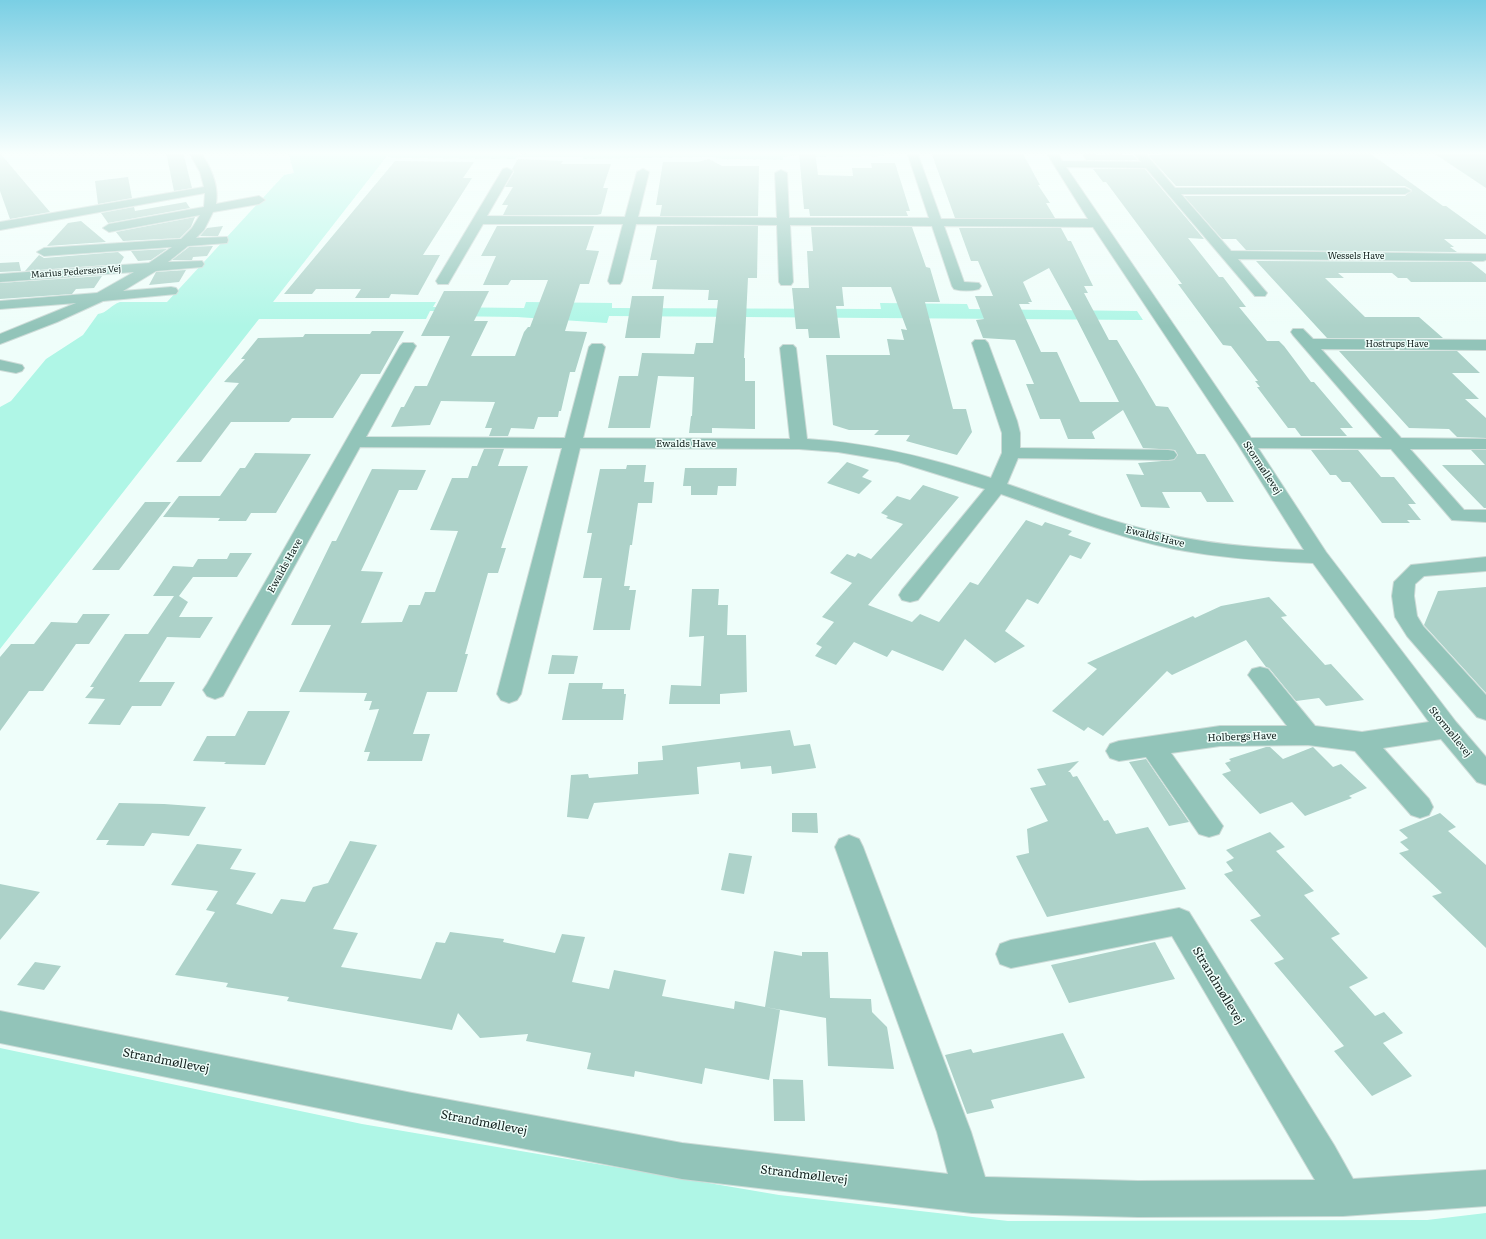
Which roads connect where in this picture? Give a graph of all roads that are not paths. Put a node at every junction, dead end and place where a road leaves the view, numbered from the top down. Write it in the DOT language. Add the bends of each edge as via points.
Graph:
graph roads {
  1 [pos="92,210"];
  2 [pos="209,210"];
  3 [pos="485,210"];
  4 [pos="633,210"];
  5 [pos="783,210"];
  6 [pos="933,210"];
  7 [pos="1088,210"];
  8 [pos="1188,210"];
  9 [pos="479,220"];
  10 [pos="630,220"];
  11 [pos="783,221"];
  12 [pos="937,222"];
  13 [pos="1097,223"];
  14 [pos="0,226"];
  15 [pos="109,228"];
  16 [pos="222,240"];
  17 [pos="185,242"];
  18 [pos="44,252"];
  19 [pos="1228,255"];
  20 [pos="1483,256"];
  21 [pos="197,264"];
  22 [pos="153,267"];
  23 [pos="0,278"];
  24 [pos="444,281"];
  25 [pos="615,281"];
  26 [pos="786,282"];
  27 [pos="974,286"];
  28 [pos="171,291"];
  29 [pos="1260,293"];
  30 [pos="101,297"];
  31 [pos="0,305"];
  32 [pos="0,339"];
  33 [pos="980,343"];
  34 [pos="1486,345"];
  35 [pos="408,346"];
  36 [pos="597,348"];
  37 [pos="788,348"];
  38 [pos="0,365"];
  39 [pos="16,368"];
  40 [pos="355,442"];
  41 [pos="573,443"];
  42 [pos="1246,443"];
  43 [pos="799,444"];
  44 [pos="1396,444"];
  45 [pos="1486,444"];
  46 [pos="1011,453"];
  47 [pos="1168,455"];
  48 [pos="997,486"];
  49 [pos="1486,516"];
  50 [pos="1319,557"];
  51 [pos="1486,564"];
  52 [pos="910,595"];
  53 [pos="1428,648"];
  54 [pos="1386,650"];
  55 [pos="1260,675"];
  56 [pos="215,690"];
  57 [pos="509,694"];
  58 [pos="1486,711"];
  59 [pos="1447,729"];
  60 [pos="1308,735"];
  61 [pos="1362,742"];
  62 [pos="1152,746"];
  63 [pos="1119,751"];
  64 [pos="1486,774"];
  65 [pos="1420,807"];
  66 [pos="1209,826"];
  67 [pos="849,847"];
  68 [pos="1011,954"];
  69 [pos="0,1028"];
  70 [pos="1486,1188"];
  71 [pos="972,1195"];
  72 [pos="1343,1198"];
  1 -- 14 [label="street"];
  2 -- 15 [label="street"];
  2 -- 17 [label="street, Marius Pedersens Vej"];
  3 -- 9 [label="street"];
  4 -- 10 [label="street"];
  5 -- 11 [label="street"];
  6 -- 12 [label="street"];
  7 -- 13 [label="street, Stormøllevej"];
  8 -- 19 [label="street"];
  9 -- 10 [label="street"];
  9 -- 24 [label="street"];
  10 -- 11 [label="street"];
  10 -- 25 [label="street"];
  11 -- 12 [label="street"];
  11 -- 26 [label="street"];
  12 -- 13 [label="street"];
  12 -- 27 [label="street" via="959,286"];
  13 -- 42 [label="street, Stormøllevej"];
  16 -- 17 [label="street"];
  17 -- 18 [label="street"];
  17 -- 22 [label="street, Marius Pedersens Vej"];
  19 -- 20 [label="street, Wessels Have"];
  19 -- 29 [label="street"];
  21 -- 22 [label="street, Marius Pedersens Vej"];
  22 -- 23 [label="street, Marius Pedersens Vej"];
  22 -- 30 [label="street, Marius Pedersens Vej"];
  28 -- 30 [label="street, Marius Pedersens Vej"];
  30 -- 31 [label="street, Marius Pedersens Vej"];
  30 -- 32 [label="street, Marius Pedersens Vej"];
  33 -- 46 [label="street" via="1008,421"];
  34 -- 44 [label="street, Hostrups Have" via="1303,338"];
  35 -- 40 [label="street, Ewalds Have"];
  36 -- 41 [label="street"];
  37 -- 43 [label="street"];
  38 -- 39 [label="street"];
  40 -- 41 [label="street, Ewalds Have"];
  40 -- 56 [label="street, Ewalds Have"];
  41 -- 43 [label="street, Ewalds Have"];
  41 -- 57 [label="street"];
  42 -- 44 [label="street"];
  42 -- 50 [label="street, Stormøllevej"];
  43 -- 48 [label="street, Ewalds Have" via="866,450 903,457"];
  44 -- 45 [label="street"];
  44 -- 49 [label="street, Hostrups Have" via="1459,516"];
  46 -- 47 [label="street"];
  46 -- 48 [label="street"];
  48 -- 50 [label="street, Ewalds Have" via="1122,529 1182,544 1241,553"];
  48 -- 52 [label="street"];
  50 -- 54 [label="street, Stormøllevej"];
  51 -- 53 [label="street" via="1418,570 1405,582 1403,596 1406,617"];
  53 -- 54 [label="street"];
  53 -- 58 [label="street"];
  54 -- 59 [label="street, Stormøllevej"];
  55 -- 60 [label="street"];
  59 -- 61 [label="street, Holbergs Have"];
  59 -- 64 [label="street, Stormøllevej"];
  60 -- 61 [label="street, Holbergs Have"];
  60 -- 62 [label="street, Holbergs Have" via="1220,736"];
  61 -- 65 [label="street"];
  62 -- 63 [label="street, Holbergs Have"];
  62 -- 66 [label="street"];
  67 -- 71 [label="street" via="954,1132"];
  68 -- 72 [label="street, Strandmøllevej" via="1179,921 1322,1157"];
  69 -- 71 [label="street, Strandmøllevej" via="682,1161"];
  70 -- 72 [label="street, Strandmøllevej"];
  71 -- 72 [label="street, Strandmøllevej" via="1138,1200"];
}
